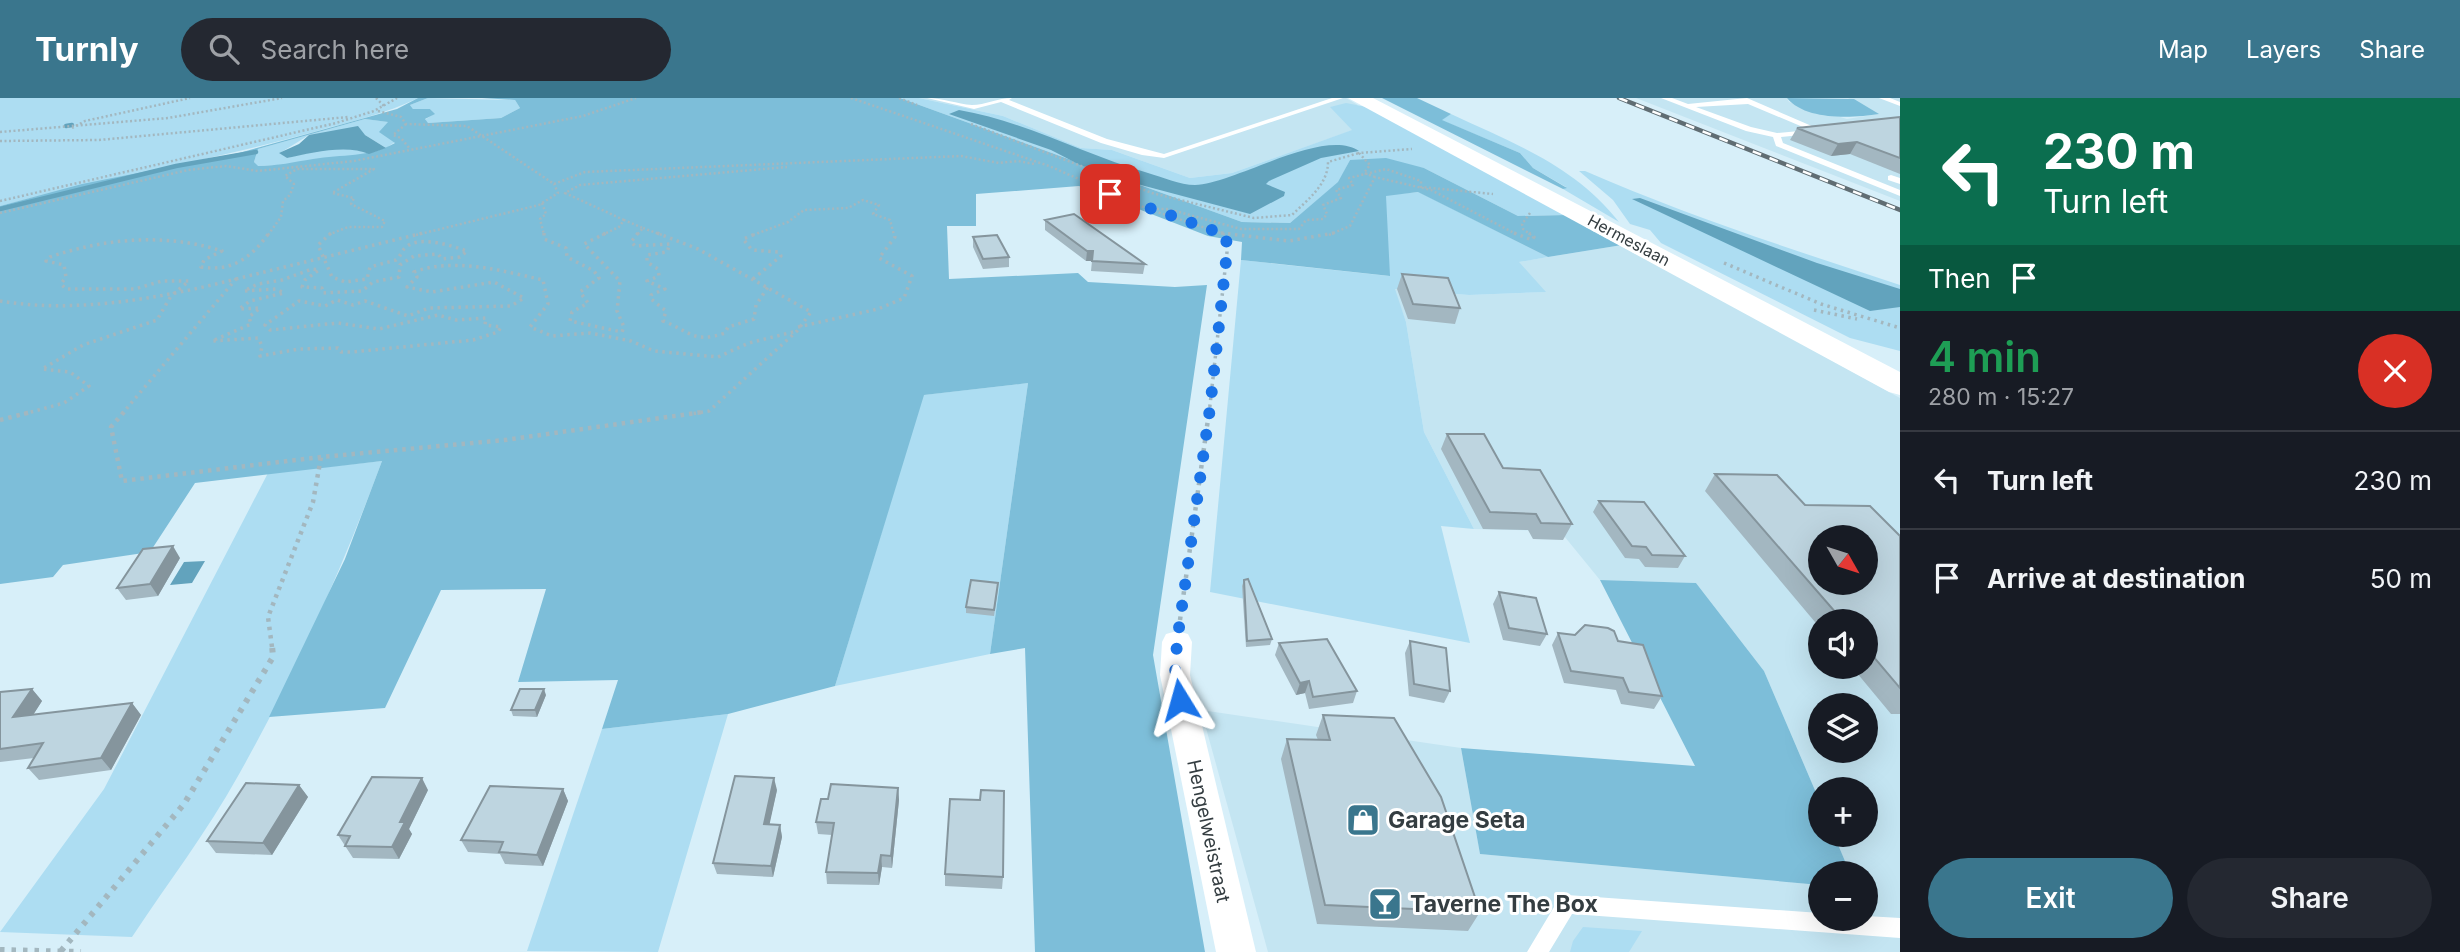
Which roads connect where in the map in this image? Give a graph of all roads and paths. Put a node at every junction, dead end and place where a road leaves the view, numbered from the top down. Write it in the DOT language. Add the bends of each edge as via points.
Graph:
graph roads {
  1 [pos="190,98"];
  2 [pos="282,98"];
  3 [pos="376,98"];
  4 [pos="397,98"];
  5 [pos="636,98"];
  6 [pos="851,98"];
  7 [pos="931,98"];
  8 [pos="1339,98"];
  9 [pos="1358,98"];
  10 [pos="1665,98"];
  11 [pos="1883,98"];
  12 [pos="1005,99"];
  13 [pos="1743,100"];
  14 [pos="1900,104"];
  15 [pos="1685,105"];
  16 [pos="385,107"];
  17 [pos="378,111"];
  18 [pos="354,118"];
  19 [pos="406,124"];
  20 [pos="71,128"];
  21 [pos="1833,130"];
  22 [pos="1820,131"];
  23 [pos="0,132"];
  24 [pos="1777,135"];
  25 [pos="480,136"];
  26 [pos="0,141"];
  27 [pos="1453,146"];
  28 [pos="410,149"];
  29 [pos="833,162"];
  30 [pos="292,166"];
  31 [pos="1049,166"];
  32 [pos="298,169"];
  33 [pos="1364,173"];
  34 [pos="1375,177"];
  35 [pos="554,184"];
  36 [pos="1421,187"];
  37 [pos="558,193"];
  38 [pos="565,193"];
  39 [pos="1900,193"];
  40 [pos="1497,194"];
  41 [pos="0,201"];
  42 [pos="542,203"];
  43 [pos="1148,209"];
  44 [pos="0,213"];
  45 [pos="1542,213"];
  46 [pos="624,220"];
  47 [pos="643,228"];
  48 [pos="1241,229"];
  49 [pos="1226,235"];
  50 [pos="1713,259"];
  51 [pos="322,260"];
  52 [pos="236,279"];
  53 [pos="753,279"];
  54 [pos="768,287"];
  55 [pos="171,296"];
  56 [pos="0,301"];
  57 [pos="1811,309"];
  58 [pos="1878,323"];
  59 [pos="1900,328"];
  60 [pos="797,329"];
  61 [pos="1900,385"];
  62 [pos="0,420"];
  63 [pos="321,457"];
  64 [pos="1177,642"];
  65 [pos="1898,930"];
  66 [pos="0,950"];
  67 [pos="61,951"];
  68 [pos="81,952"];
  69 [pos="1236,952"];
  70 [pos="1537,952"];
  1 -- 20 [label="path"];
  2 -- 20 [label="path" via="182,116"];
  3 -- 16 [label="path"];
  4 -- 16 [label="path"];
  5 -- 25 [label="path" via="583,116"];
  6 -- 31 [label="path"];
  7 -- 12 [label="lane" via="974,107"];
  8 -- 12 [label="lane" via="1164,156 1122,146"];
  9 -- 27 [label="street, Hermeslaan"];
  10 -- 15 [label="lane"];
  11 -- 14 [label="lane"];
  13 -- 15 [label="lane"];
  13 -- 22 [label="lane"];
  15 -- 24 [label="lane"];
  16 -- 17 [label="path"];
  17 -- 18 [label="path"];
  17 -- 19 [label="path" via="401,117"];
  18 -- 26 [label="path" via="99,140"];
  18 -- 41 [label="path"];
  19 -- 25 [label="path" via="467,126"];
  19 -- 28 [label="path" via="393,135"];
  20 -- 23 [label="path"];
  21 -- 22 [label="lane"];
  22 -- 24 [label="lane"];
  24 -- 39 [label="lane" via="1779,144"];
  25 -- 28 [label="path"];
  25 -- 35 [label="path"];
  27 -- 33 [label="path" via="1359,153 1370,165"];
  27 -- 61 [label="street, Hermeslaan"];
  28 -- 30 [label="path" via="354,161"];
  29 -- 31 [label="path" via="961,156"];
  29 -- 35 [label="path" via="585,173"];
  29 -- 38 [label="path" via="580,186"];
  30 -- 32 [label="path"];
  30 -- 44 [label="path" via="258,171 226,166 188,170"];
  31 -- 43 [label="path"];
  32 -- 51 [label="path" via="374,169 332,193 354,198 351,204 382,217 382,227 352,225 332,232 318,245"];
  32 -- 55 [label="path" via="285,176 294,184 283,201 281,217 259,246 231,268 201,267 204,260 222,251 161,242 104,244 62,252 46,261 64,265 66,277 61,284 66,289 135,289 162,281 189,281"];
  33 -- 34 [label="path"];
  33 -- 36 [label="path" via="1386,169 1421,181"];
  33 -- 48 [label="path" via="1349,178 1353,185 1336,190 1341,198 1322,205 1323,219 1306,220 1299,229"];
  34 -- 36 [label="path"];
  34 -- 49 [label="path" via="1350,226 1330,235 1289,240"];
  35 -- 37 [label="path"];
  36 -- 40 [label="path"];
  36 -- 45 [label="path" via="1446,196 1511,234 1532,240 1522,220 1528,213"];
  37 -- 38 [label="path"];
  37 -- 42 [label="path"];
  38 -- 46 [label="path"];
  42 -- 46 [label="path" via="544,239 566,248 567,257 599,278 580,292 588,303 572,312 570,321 586,327 622,332 624,327 617,311 620,281 605,269 598,253 584,244"];
  42 -- 51 [label="path"];
  43 -- 48 [label="path" via="1168,209"];
  43 -- 49 [label="path"];
  46 -- 47 [label="path"];
  47 -- 53 [label="path" via="698,249"];
  47 -- 54 [label="path" via="631,242 635,246 670,244 667,252 647,255 647,262 659,275 647,281 665,289 651,299 666,311 663,321 688,336 708,339 754,319 756,305"];
  48 -- 49 [label="path"];
  49 -- 64 [label="path" via="1210,408"];
  50 -- 58 [label="path"];
  51 -- 52 [label="path"];
  51 -- 60 [label="path" via="332,277 345,282 367,279 370,267 393,263 405,247 421,242 443,242 467,251 460,257 442,259 438,254 414,256 400,265 400,277 373,282 362,291 323,293 322,288 302,286 319,270 306,268 286,279 254,283 244,291 276,289 284,293 250,301 240,309 260,308 249,317 251,324 212,341 258,338 260,356 322,348 368,352 484,339 500,327 485,325 486,318 456,320 438,315 379,329 338,323 270,330 265,325 293,302 310,299 325,306 337,300 365,301 408,316 429,308 511,306 524,298 494,282 432,292 407,287 417,277 414,272 443,268 498,269 543,280 548,304 530,327 539,334 569,337 583,332 634,341 656,351 718,357"];
  52 -- 55 [label="path"];
  52 -- 63 [label="path" via="111,426 122,481"];
  53 -- 54 [label="path"];
  53 -- 60 [label="path" via="781,256 779,252 752,250 743,239 788,222 804,210 848,208 863,200 879,205 873,214 890,220 895,237 879,258 912,276 904,298"];
  54 -- 60 [label="path" via="811,312"];
  55 -- 56 [label="path" via="29,306"];
  55 -- 62 [label="path" via="157,320 83,344 42,369 70,372 89,386 64,403"];
  57 -- 58 [label="path"];
  58 -- 59 [label="path"];
  60 -- 63 [label="path" via="709,411 505,440"];
  63 -- 67 [label="path" via="313,502 268,617 273,657 184,804"];
  64 -- 69 [label="street, Hengelweistraat" via="1175,675"];
  65 -- 70 [label="lane" via="1567,904"];
  66 -- 67 [label="path"];
  67 -- 68 [label="path"];
}
